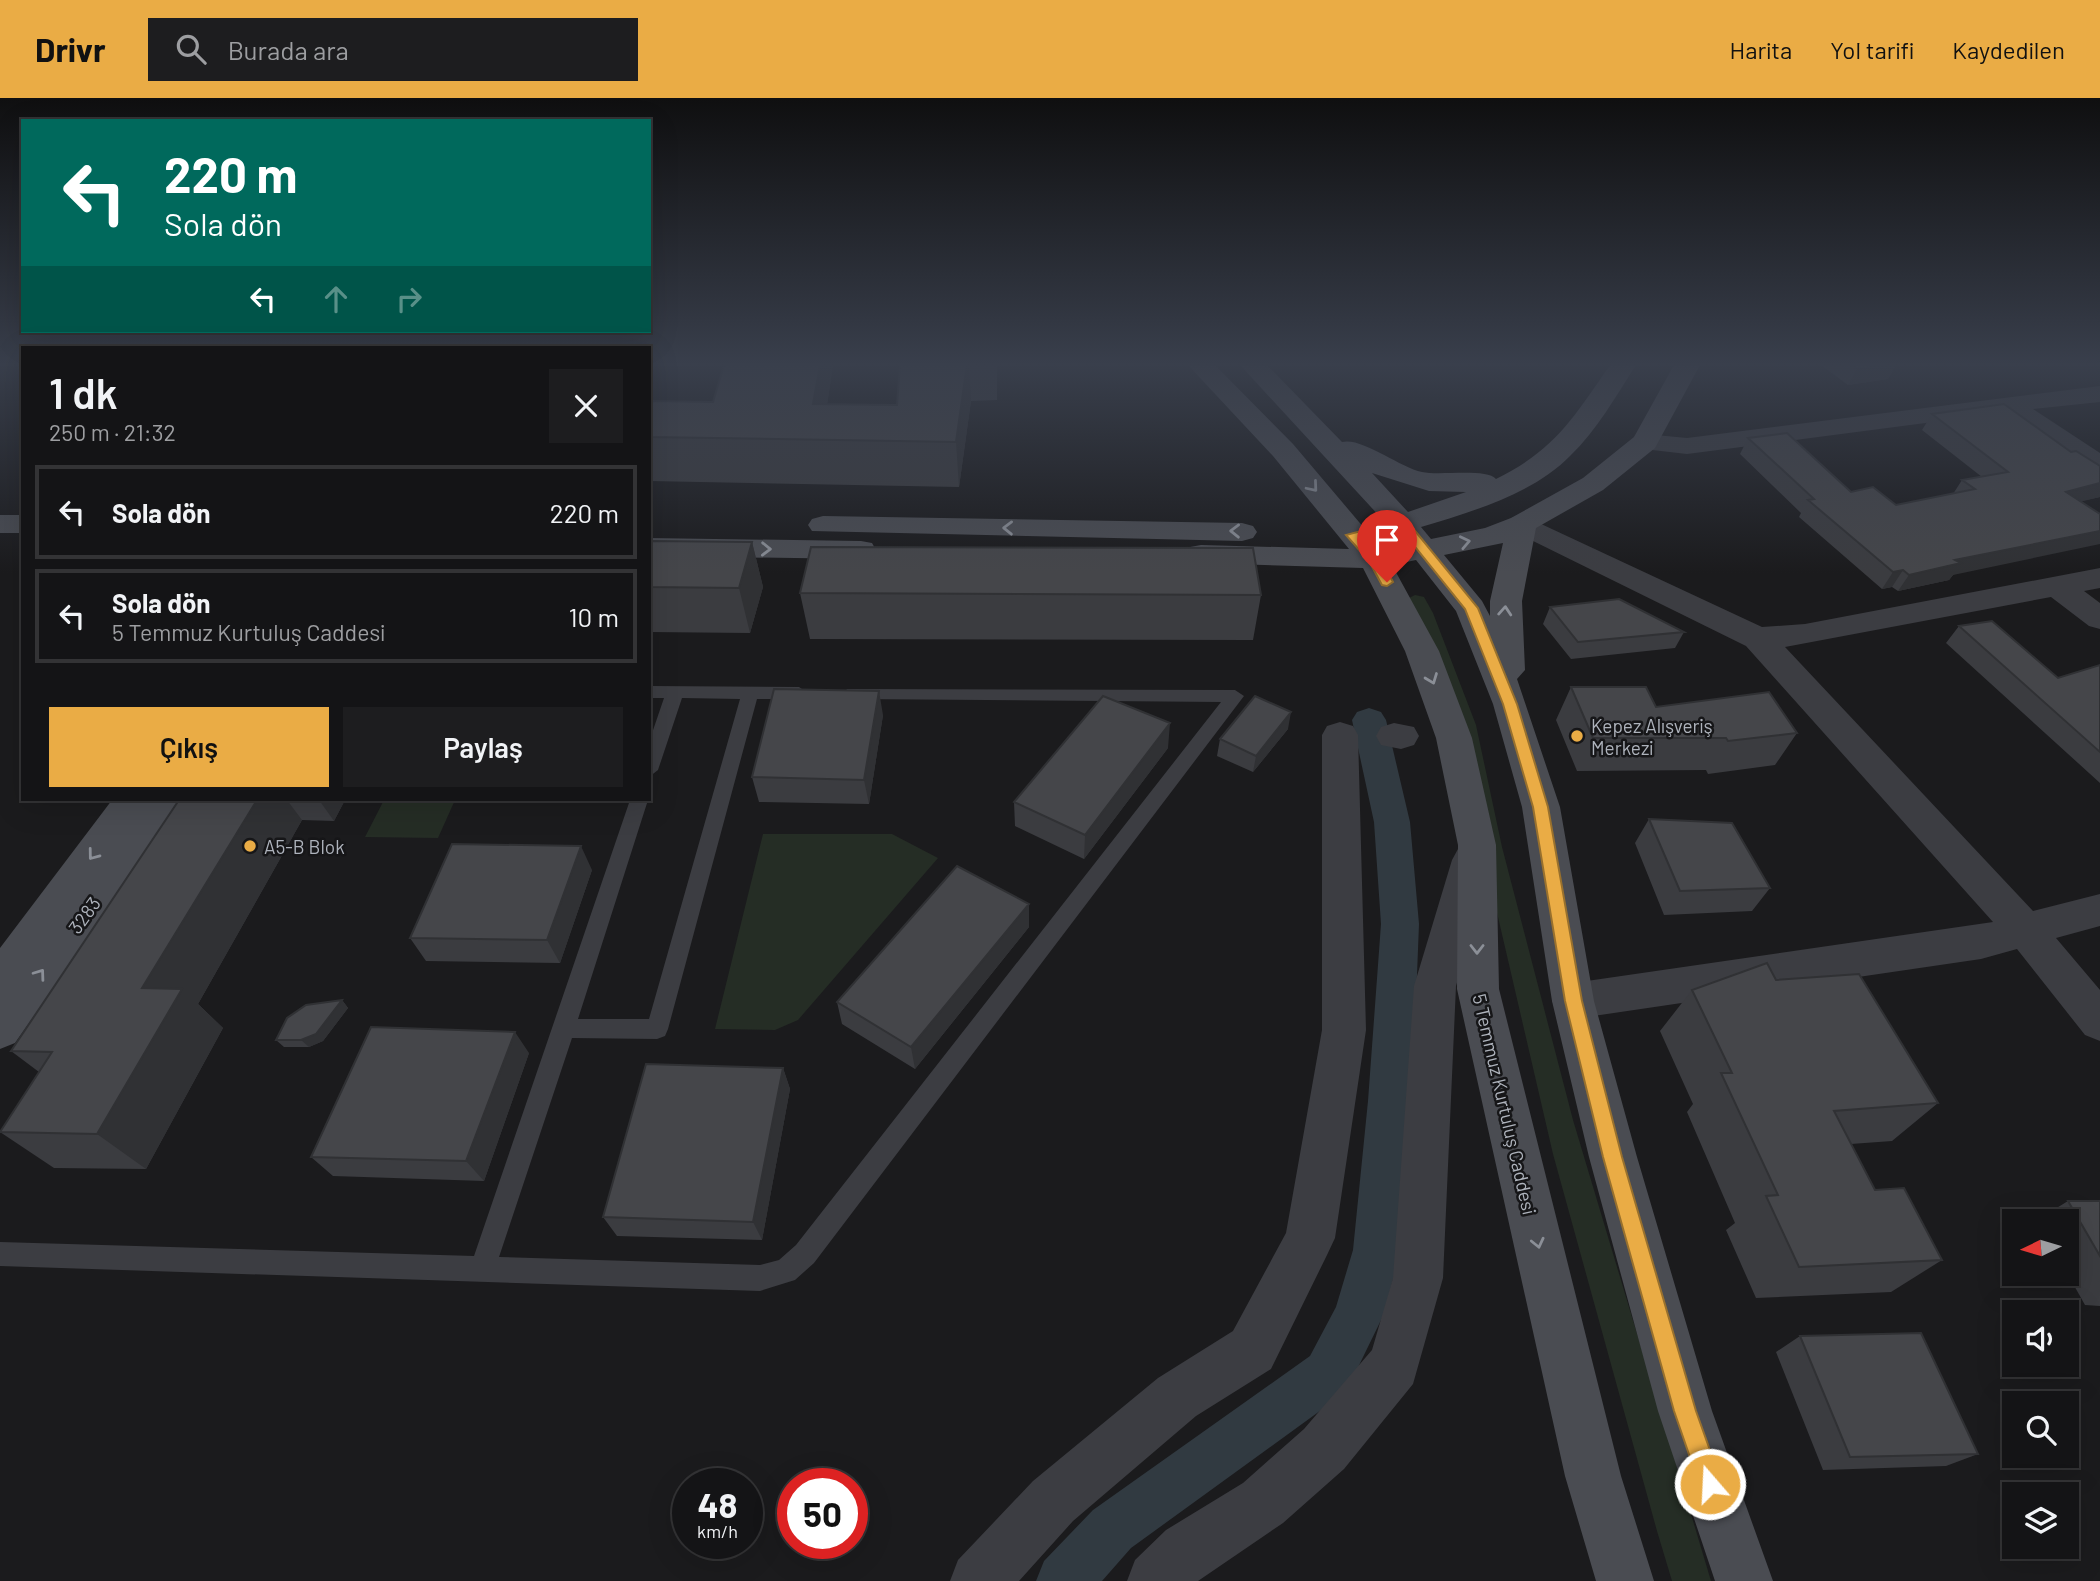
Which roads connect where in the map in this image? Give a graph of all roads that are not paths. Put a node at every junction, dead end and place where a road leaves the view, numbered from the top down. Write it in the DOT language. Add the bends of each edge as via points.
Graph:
graph roads {
  1 [pos="1268,434"];
  2 [pos="1322,434"];
  3 [pos="1326,434"];
  4 [pos="1575,434"];
  5 [pos="1648,434"];
  6 [pos="1776,434"];
  7 [pos="2052,434"];
  8 [pos="1644,442"];
  9 [pos="2100,466"];
  10 [pos="1527,473"];
  11 [pos="651,523"];
  12 [pos="0,524"];
  13 [pos="21,524"];
  14 [pos="1522,524"];
  15 [pos="1414,537"];
  16 [pos="651,547"];
  17 [pos="1363,547"];
  18 [pos="2100,578"];
  19 [pos="2058,587"];
  20 [pos="2100,619"];
  21 [pos="1758,638"];
  22 [pos="651,692"];
  23 [pos="675,692"];
  24 [pos="750,692"];
  25 [pos="1510,704"];
  26 [pos="1340,735"];
  27 [pos="651,764"];
  28 [pos="132,801"];
  29 [pos="166,801"];
  30 [pos="639,801"];
  31 [pos="1477,845"];
  32 [pos="2100,911"];
  33 [pos="2026,931"];
  34 [pos="0,979"];
  35 [pos="1573,1001"];
  36 [pos="2100,1021"];
  37 [pos="564,1028"];
  38 [pos="0,1030"];
  39 [pos="0,1254"];
  40 [pos="482,1269"];
  41 [pos="979,1581"];
  42 [pos="1156,1581"];
  43 [pos="1625,1581"];
  44 [pos="1744,1581"];
  1 -- 17 [label="main road, 5 Temmuz Kurtuluş Caddesi, one-way"];
  2 -- 15 [label="main road"];
  3 -- 10 [label="main road" via="1373,464 1433,485 1455,486"];
  4 -- 10 [label="main road" via="1557,454"];
  5 -- 8 [label="main road"];
  6 -- 8 [label="street" via="1686,446"];
  7 -- 9 [label="street"];
  8 -- 14 [label="main road" via="1593,484"];
  10 -- 15 [label="main road"];
  17 -- 11 [label="main road, one-way"];
  12 -- 13 [label="main road"];
  15 -- 14 [label="main road, one-way" via="1493,536"];
  14 -- 21 [label="street"];
  25 -- 14 [label="main road, one-way" via="1506,601"];
  15 -- 17 [label="main road"];
  15 -- 25 [label="main road" via="1471,608"];
  16 -- 17 [label="main road, one-way"];
  17 -- 31 [label="main road, 5 Temmuz Kurtuluş Caddesi, one-way" via="1422,651 1454,738"];
  18 -- 19 [label="street"];
  19 -- 20 [label="street"];
  19 -- 21 [label="street" via="1805,635"];
  21 -- 33 [label="street"];
  22 -- 23 [label="lane"];
  23 -- 24 [label="lane"];
  23 -- 27 [label="lane"];
  24 -- 37 [label="lane" via="657,1029"];
  24 -- 40 [label="lane" via="1235,696 813,1243 786,1271 760,1278"];
  25 -- 35 [label="main road" via="1541,807"];
  26 -- 41 [label="street" via="1344,1030 1310,1238 1252,1350 1177,1397 1054,1501"];
  28 -- 34 [label="main road, 3283, one-way"];
  38 -- 29 [label="main road, 3283, one-way"];
  30 -- 37 [label="lane"];
  31 -- 42 [label="street" via="1435,986 1418,1278 1394,1365 1324,1450 1263,1503 1187,1551"];
  31 -- 43 [label="main road, 5 Temmuz Kurtuluş Caddesi, one-way" via="1478,989 1593,1476"];
  32 -- 33 [label="street"];
  33 -- 35 [label="street" via="1981,942"];
  33 -- 36 [label="street"];
  35 -- 44 [label="main road" via="1685,1411"];
  37 -- 40 [label="lane"];
  39 -- 40 [label="lane"];
}
